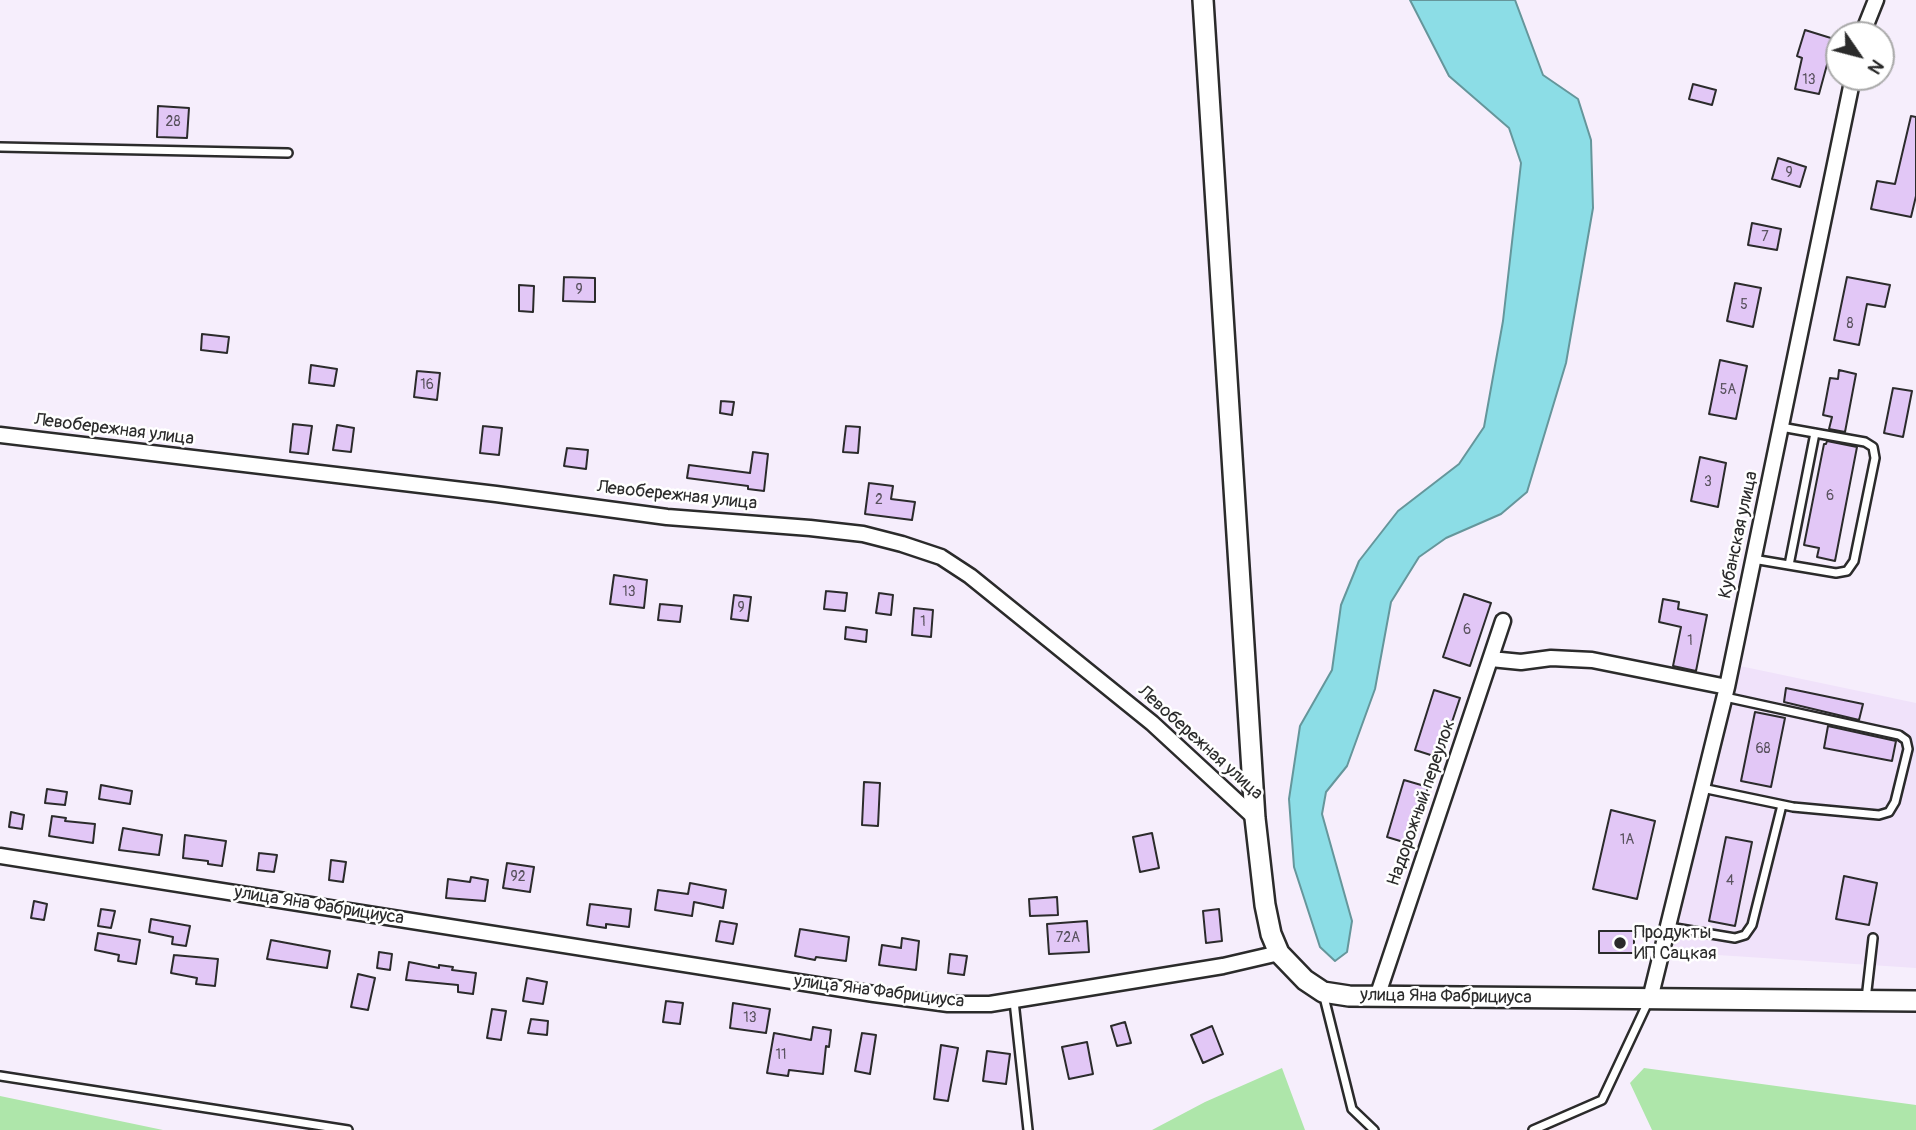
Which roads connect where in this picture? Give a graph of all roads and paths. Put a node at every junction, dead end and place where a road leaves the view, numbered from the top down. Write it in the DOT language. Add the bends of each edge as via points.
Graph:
graph roads {
  1 [pos="1203,0"];
  2 [pos="1876,0"];
  3 [pos="1868,21"];
  4 [pos="1850,91"];
  5 [pos="0,147"];
  6 [pos="288,153"];
  7 [pos="1781,427"];
  8 [pos="1815,433"];
  9 [pos="0,435"];
  10 [pos="1753,559"];
  11 [pos="1789,565"];
  12 [pos="1503,621"];
  13 [pos="1490,659"];
  14 [pos="1726,692"];
  15 [pos="1702,788"];
  16 [pos="1782,805"];
  17 [pos="1255,818"];
  18 [pos="0,856"];
  19 [pos="1668,927"];
  20 [pos="1873,937"];
  21 [pos="1279,953"];
  22 [pos="1323,992"];
  23 [pos="1377,997"];
  24 [pos="1650,999"];
  25 [pos="1866,1000"];
  26 [pos="1014,1001"];
  27 [pos="1916,1001"];
  28 [pos="0,1076"];
  29 [pos="348,1130"];
  30 [pos="1028,1130"];
  31 [pos="1374,1130"];
  32 [pos="1533,1130"];
  1 -- 17 [label="street"];
  2 -- 3 [label="street"];
  4 -- 7 [label="street, Кубанская улица"];
  5 -- 6 [label="lane"];
  7 -- 8 [label="lane"];
  7 -- 10 [label="street, Кубанская улица"];
  8 -- 11 [label="lane"];
  8 -- 11 [label="lane" via="1865,442 1873,447 1875,458 1854,561 1847,571"];
  9 -- 17 [label="street, Левобережная улица" via="667,517 837,531 902,544 942,557 970,576 1152,723"];
  10 -- 11 [label="lane"];
  10 -- 14 [label="street, Кубанская улица"];
  12 -- 13 [label="street, Надорожный переулок"];
  13 -- 14 [label="street" via="1592,660"];
  13 -- 23 [label="street, Надорожный переулок"];
  14 -- 15 [label="street, Кубанская улица"];
  14 -- 16 [label="lane" via="1906,740 1902,775 1889,812 1879,815"];
  15 -- 16 [label="lane"];
  15 -- 19 [label="street, Кубанская улица"];
  16 -- 19 [label="lane" via="1752,925 1745,935 1735,938"];
  17 -- 21 [label="street" via="1265,905"];
  18 -- 26 [label="street, улица Яна Фабрициуса" via="874,994 948,1004"];
  19 -- 24 [label="street, Кубанская улица"];
  20 -- 25 [label="lane"];
  21 -- 22 [label="street"];
  21 -- 26 [label="street, улица Яна Фабрициуса"];
  22 -- 23 [label="street, улица Яна Фабрициуса"];
  22 -- 31 [label="lane" via="1352,1109"];
  23 -- 24 [label="street, улица Яна Фабрициуса"];
  24 -- 25 [label="street, улица Яна Фабрициуса"];
  24 -- 32 [label="lane" via="1602,1100"];
  25 -- 27 [label="street, улица Яна Фабрициуса"];
  26 -- 30 [label="lane"];
  28 -- 29 [label="lane"];
}
